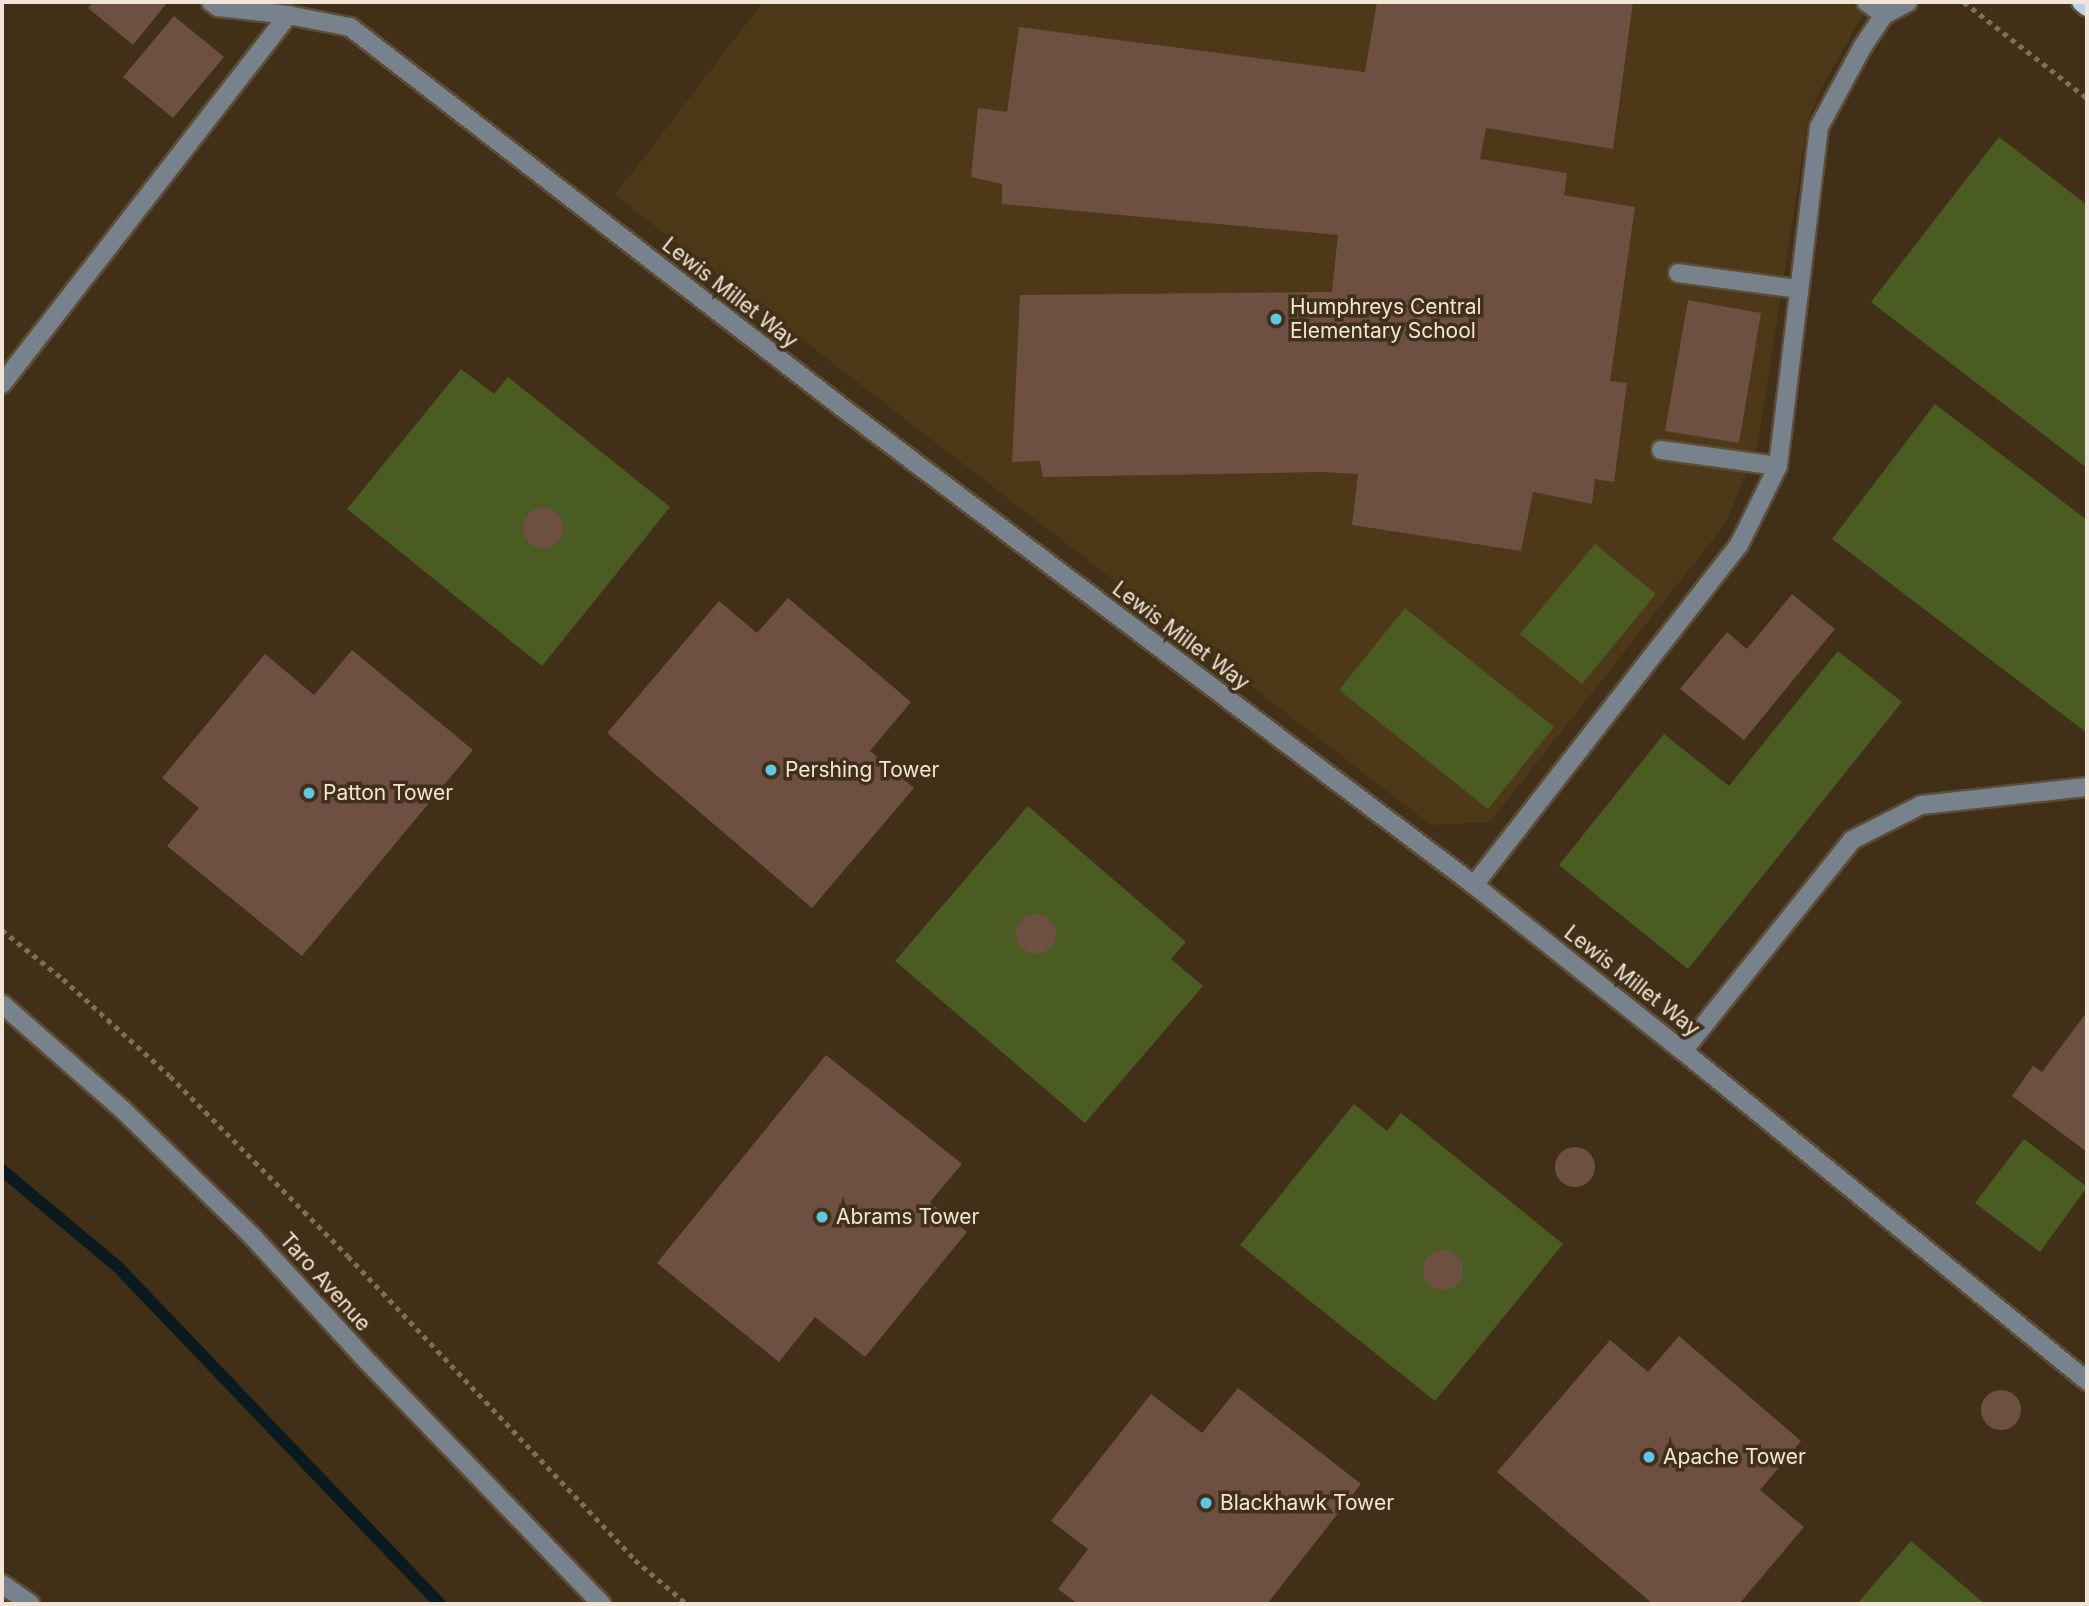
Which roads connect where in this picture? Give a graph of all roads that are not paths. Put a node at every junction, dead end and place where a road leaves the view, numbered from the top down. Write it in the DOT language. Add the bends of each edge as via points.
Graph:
graph roads {
  1 [pos="211,2"];
  2 [pos="1866,2"];
  3 [pos="1908,2"];
  4 [pos="2081,2"];
  5 [pos="2087,7"];
  6 [pos="288,15"];
  7 [pos="1884,15"];
  8 [pos="1678,273"];
  9 [pos="1798,289"];
  10 [pos="2,384"];
  11 [pos="1661,450"];
  12 [pos="1778,466"];
  13 [pos="2087,787"];
  14 [pos="1474,885"];
  15 [pos="2,1004"];
  16 [pos="1683,1051"];
  17 [pos="2087,1381"];
  18 [pos="2,1584"];
  19 [pos="31,1604"];
  20 [pos="602,1604"];
  1 -- 6 [label="street, Lewis Millet Way" via="218,7"];
  2 -- 7 [label="street"];
  3 -- 7 [label="street"];
  4 -- 5 [label="main road"];
  6 -- 10 [label="street"];
  6 -- 14 [label="street, Lewis Millet Way" via="350,27 844,409"];
  7 -- 9 [label="street" via="1819,127"];
  8 -- 9 [label="street"];
  9 -- 12 [label="street"];
  11 -- 12 [label="street"];
  12 -- 14 [label="street" via="1740,545"];
  13 -- 16 [label="street" via="1921,805 1852,840"];
  14 -- 16 [label="street, Lewis Millet Way"];
  15 -- 20 [label="street, Taro Avenue" via="112,1100 253,1237"];
  16 -- 17 [label="street, Lewis Millet Way"];
  18 -- 19 [label="street"];
}
